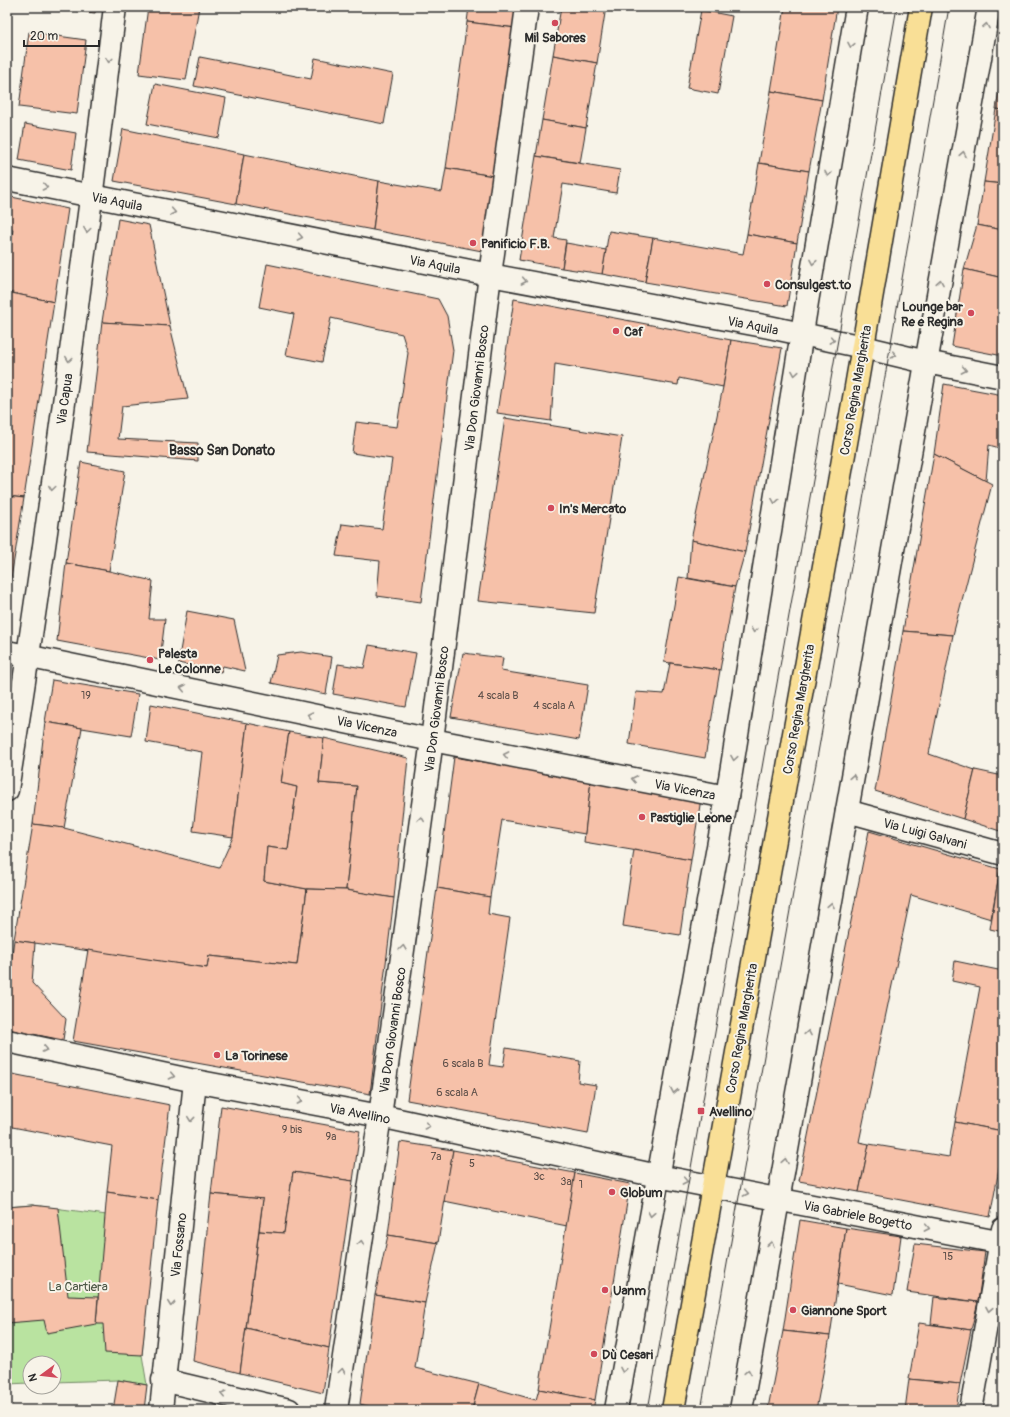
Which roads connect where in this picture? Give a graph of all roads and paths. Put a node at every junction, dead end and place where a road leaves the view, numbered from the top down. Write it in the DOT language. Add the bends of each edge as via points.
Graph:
graph roads {
  1 [pos="115,7"];
  2 [pos="527,7"];
  3 [pos="857,7"];
  4 [pos="922,7"];
  5 [pos="989,7"];
  6 [pos="7,179"];
  7 [pos="92,196"];
  8 [pos="490,275"];
  9 [pos="802,334"];
  10 [pos="863,347"];
  11 [pos="926,362"];
  12 [pos="1003,377"];
  13 [pos="7,652"];
  14 [pos="29,656"];
  15 [pos="432,740"];
  16 [pos="7,790"];
  17 [pos="727,798"];
  18 [pos="847,811"];
  19 [pos="1003,854"];
  20 [pos="7,1041"];
  21 [pos="195,1081"];
  22 [pos="380,1116"];
  23 [pos="658,1176"];
  24 [pos="713,1186"];
  25 [pos="779,1199"];
  26 [pos="1002,1238"];
  27 [pos="164,1380"];
  28 [pos="160,1410"];
  29 [pos="288,1410"];
  30 [pos="336,1410"];
  31 [pos="616,1410"];
  32 [pos="673,1410"];
  33 [pos="741,1410"];
  34 [pos="971,1410"];
  1 -- 7 [label="street, Via Capua, one-way"];
  2 -- 8 [label="street, Via Don Giovanni Bosco"];
  3 -- 9 [label="street, one-way"];
  4 -- 10 [label="main road, Corso Regina Margherita"];
  11 -- 5 [label="street, one-way"];
  6 -- 7 [label="street, Via Aquila, one-way"];
  7 -- 8 [label="street, Via Aquila, one-way"];
  7 -- 14 [label="street, Via Capua, one-way"];
  8 -- 9 [label="street, Via Aquila, one-way"];
  8 -- 15 [label="street, Via Don Giovanni Bosco"];
  9 -- 10 [label="street, Via Aquila, one-way"];
  9 -- 17 [label="street, one-way"];
  10 -- 11 [label="street, Via Aquila, one-way"];
  10 -- 24 [label="main road, Corso Regina Margherita"];
  11 -- 12 [label="street, Via Aquila, one-way"];
  18 -- 11 [label="street, one-way"];
  13 -- 14 [label="street, Via Vicenza"];
  15 -- 14 [label="street, Via Vicenza, one-way"];
  14 -- 16 [label="street, Via Capua"];
  17 -- 15 [label="street, Via Vicenza, one-way"];
  22 -- 15 [label="street, Via Don Giovanni Bosco, one-way"];
  17 -- 23 [label="street, one-way"];
  18 -- 19 [label="street, Via Luigi Galvani"];
  25 -- 18 [label="street, one-way"];
  20 -- 21 [label="street, Via Avellino, one-way"];
  21 -- 22 [label="street, Via Avellino, one-way"];
  21 -- 27 [label="street, Via Fossano, one-way"];
  22 -- 23 [label="street, Via Avellino, one-way"];
  30 -- 22 [label="street, Via Don Giovanni Bosco, one-way"];
  23 -- 24 [label="street, Via Avellino, one-way"];
  23 -- 31 [label="street, one-way"];
  24 -- 25 [label="street, Via Gabriele Bogetto, one-way"];
  24 -- 32 [label="main road, Corso Regina Margherita"];
  25 -- 26 [label="street, Via Gabriele Bogetto, one-way"];
  33 -- 25 [label="street, one-way"];
  26 -- 34 [label="street, one-way"];
  27 -- 28 [label="street, Via Fossano"];
  29 -- 27 [label="street, one-way"];
}
